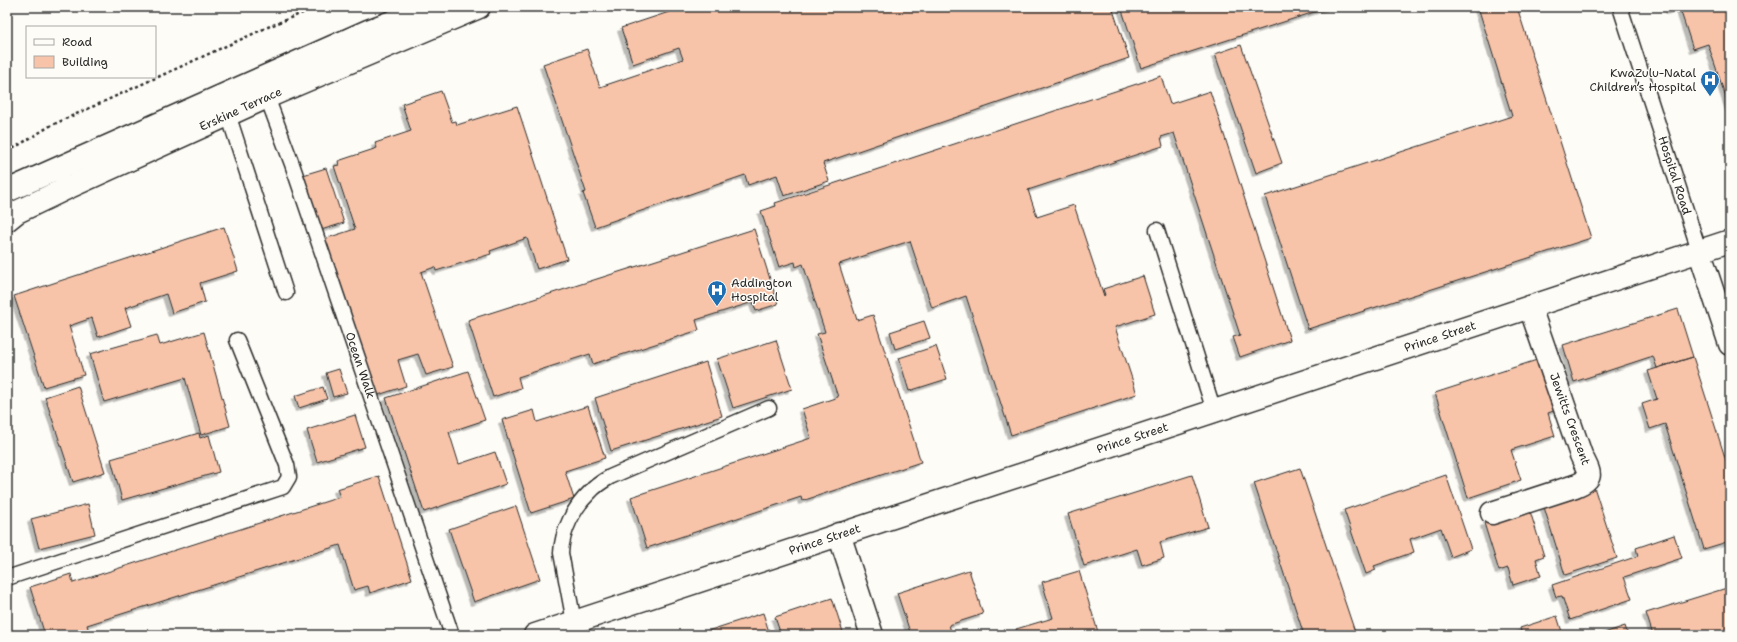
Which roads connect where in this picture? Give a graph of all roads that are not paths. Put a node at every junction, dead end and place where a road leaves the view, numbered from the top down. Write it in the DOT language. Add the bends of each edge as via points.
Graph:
graph roads {
  1 [pos="431,7"];
  2 [pos="479,7"];
  3 [pos="1620,7"];
  4 [pos="267,97"];
  5 [pos="228,114"];
  6 [pos="7,190"];
  7 [pos="7,220"];
  8 [pos="1157,230"];
  9 [pos="1730,241"];
  10 [pos="1699,250"];
  11 [pos="286,293"];
  12 [pos="1530,306"];
  13 [pos="237,340"];
  14 [pos="1730,344"];
  15 [pos="769,408"];
  16 [pos="1214,411"];
  17 [pos="1492,513"];
  18 [pos="839,534"];
  19 [pos="7,578"];
  20 [pos="576,628"];
  21 [pos="452,635"];
  22 [pos="534,635"];
  23 [pos="872,635"];
  1 -- 6 [label="street, Erskine Terrace" via="368,31"];
  2 -- 4 [label="street, Erskine Terrace"];
  3 -- 10 [label="lane, Hospital Road"];
  4 -- 5 [label="street, Erskine Terrace"];
  4 -- 21 [label="lane, Ocean Walk"];
  5 -- 7 [label="street, Erskine Terrace" via="17,212"];
  5 -- 11 [label="lane"];
  8 -- 16 [label="lane"];
  9 -- 10 [label="street, Prince Street"];
  10 -- 12 [label="street, Prince Street"];
  10 -- 14 [label="street, Hospital Road"];
  12 -- 16 [label="street, Prince Street"];
  12 -- 17 [label="street, Jewitts Crescent" via="1589,478 1575,486"];
  13 -- 19 [label="lane" via="287,465 289,477 283,487"];
  15 -- 20 [label="lane" via="610,477 590,491 572,516 562,541 561,553"];
  16 -- 18 [label="street, Prince Street"];
  18 -- 20 [label="street, Prince Street"];
  18 -- 23 [label="street"];
  20 -- 22 [label="street, Prince Street"];
}
